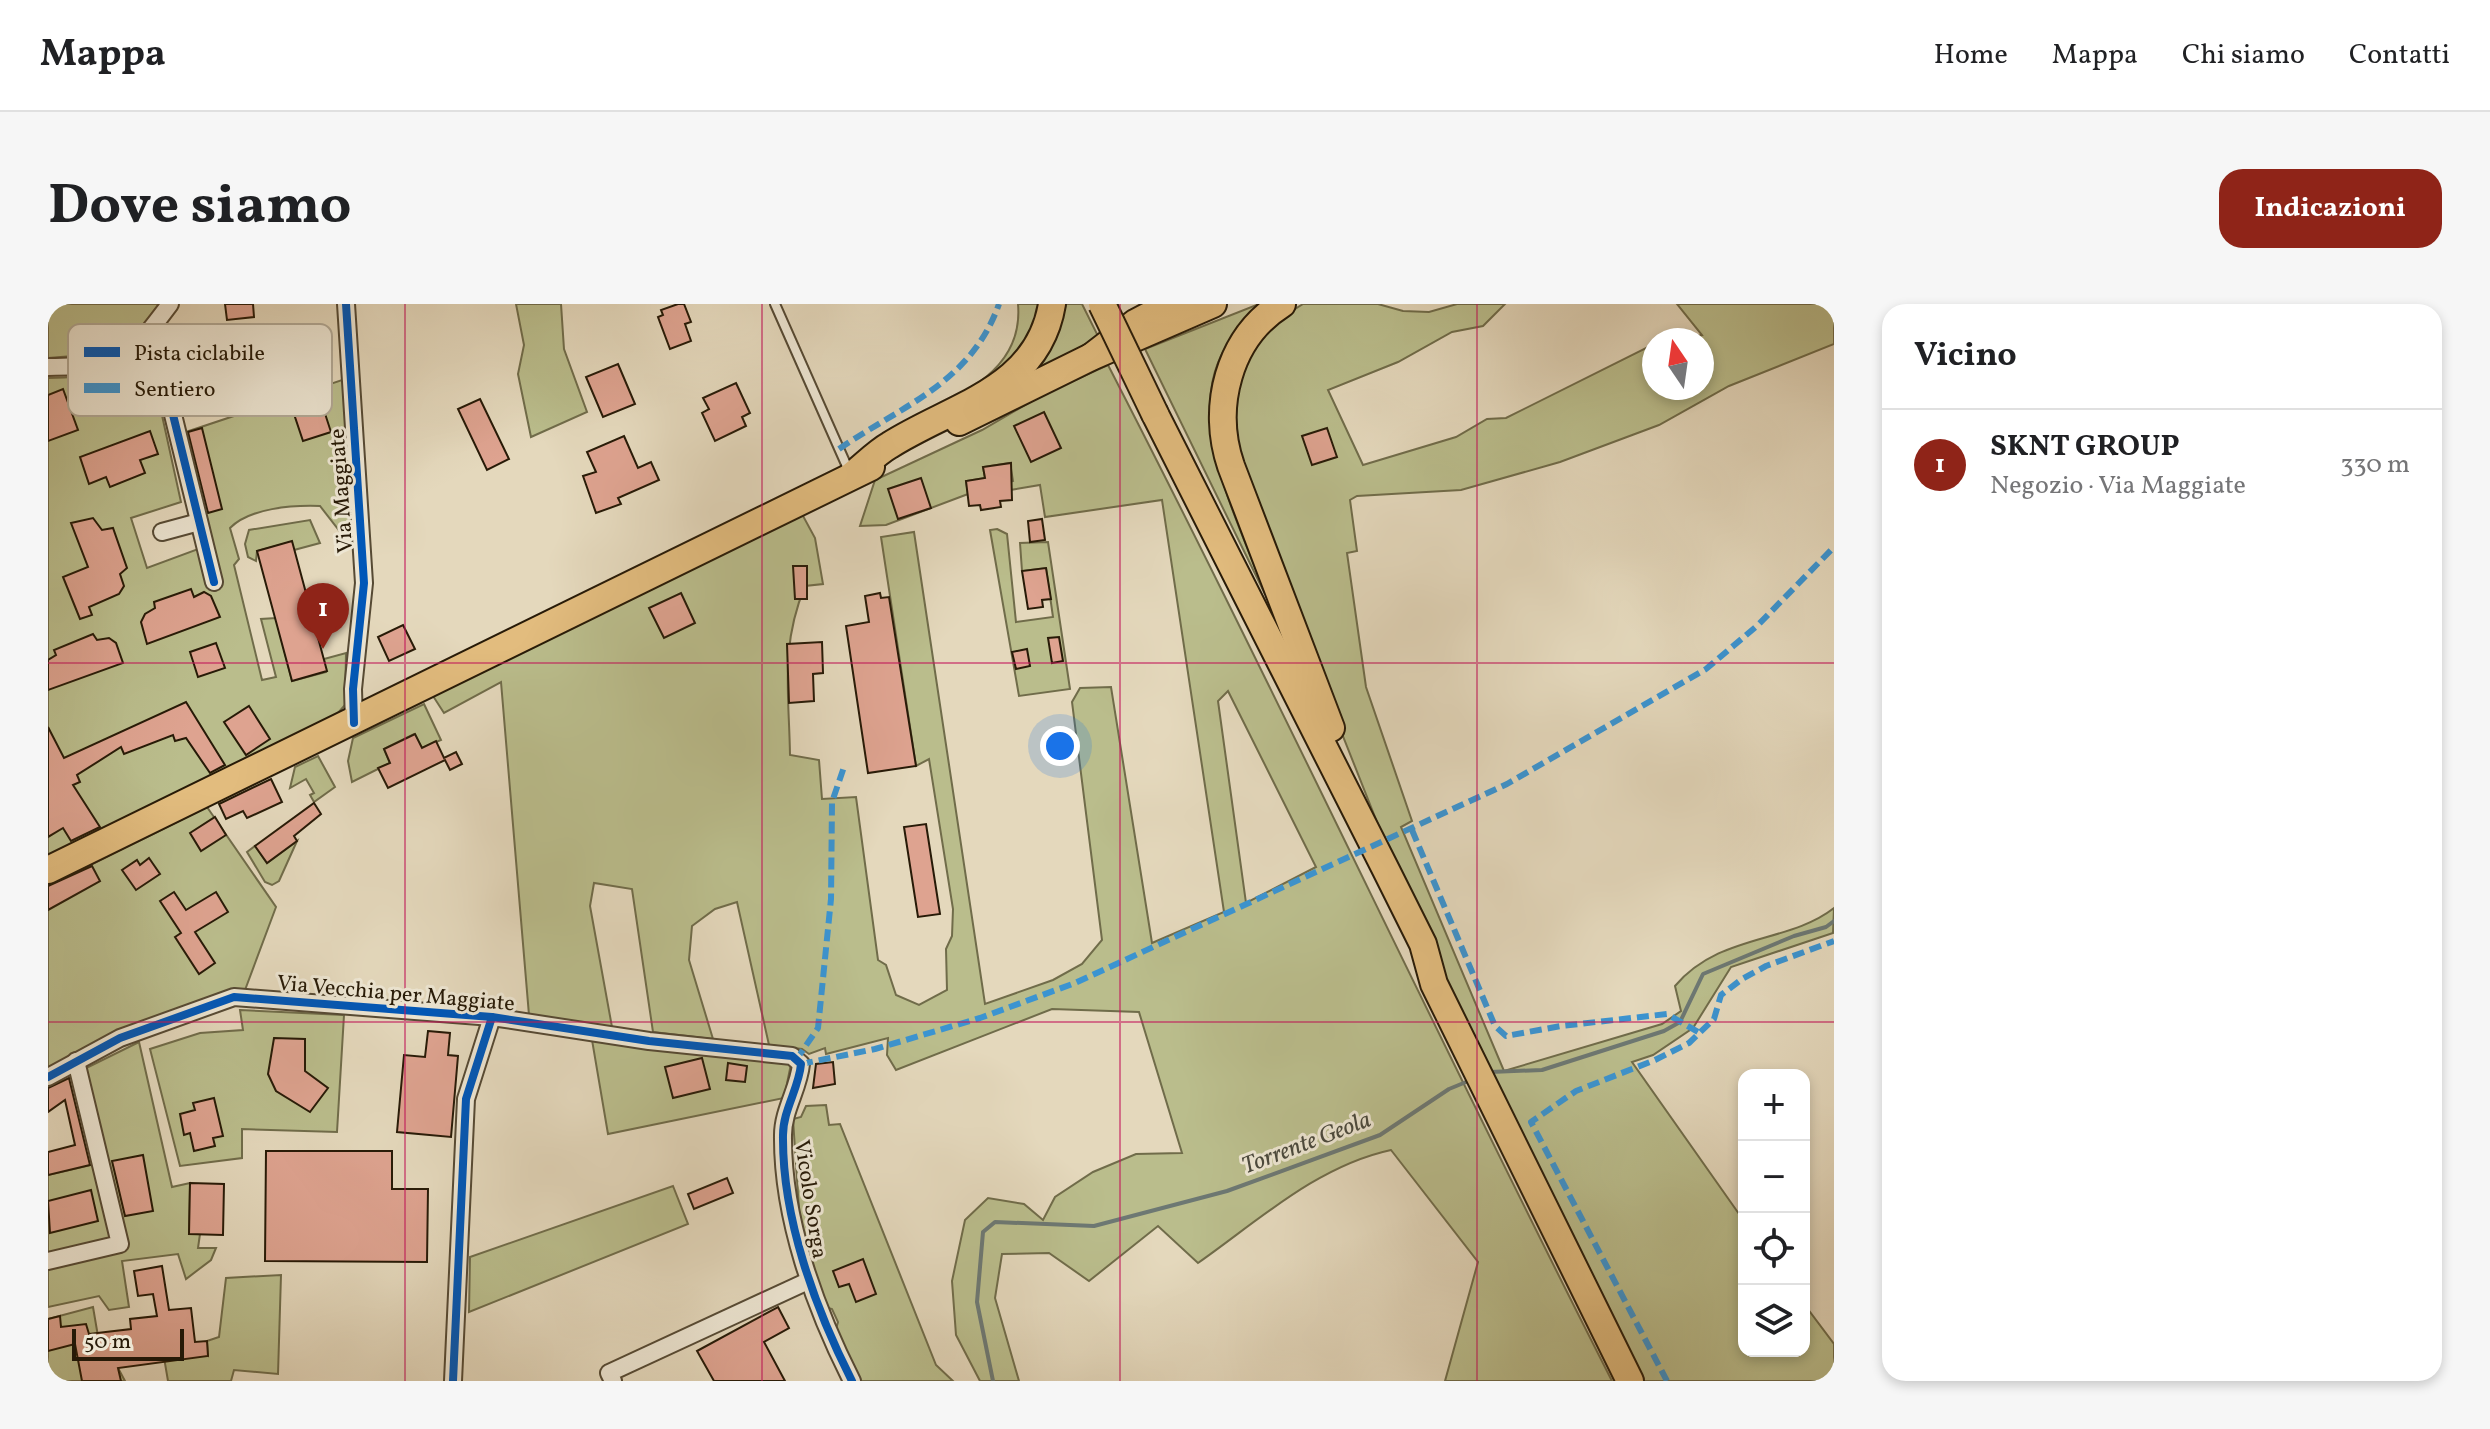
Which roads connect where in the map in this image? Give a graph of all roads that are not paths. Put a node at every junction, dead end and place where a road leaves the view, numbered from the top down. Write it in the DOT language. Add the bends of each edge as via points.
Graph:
graph roads {
  1 [pos="170,304"];
  2 [pos="346,304"];
  3 [pos="775,304"];
  4 [pos="1052,304"];
  5 [pos="1102,304"];
  6 [pos="1171,304"];
  7 [pos="1213,304"];
  8 [pos="1282,304"];
  9 [pos="156,324"];
  10 [pos="1091,357"];
  11 [pos="68,366"];
  12 [pos="48,367"];
  13 [pos="173,416"];
  14 [pos="851,476"];
  15 [pos="199,522"];
  16 [pos="162,532"];
  17 [pos="214,582"];
  18 [pos="354,723"];
  19 [pos="48,870"];
  20 [pos="1386,870"];
  21 [pos="492,1017"];
  22 [pos="76,1061"];
  23 [pos="801,1064"];
  24 [pos="48,1077"];
  25 [pos="48,1261"];
  26 [pos="808,1281"];
  27 [pos="453,1381"];
  28 [pos="613,1381"];
  29 [pos="852,1381"];
  30 [pos="1630,1381"];
  1 -- 9 [label="street"];
  2 -- 18 [label="street, Via Maggiate" via="364,583"];
  3 -- 14 [label="lane"];
  4 -- 14 [label="main road" via="1033,353 1009,381 889,445"];
  5 -- 20 [label="main road, bridge"];
  6 -- 10 [label="main road" via="1135,323"];
  7 -- 10 [label="main road"];
  8 -- 20 [label="main road" via="1251,334 1229,372 1221,411 1225,449"];
  10 -- 14 [label="main road"];
  11 -- 12 [label="street"];
  13 -- 15 [label="street"];
  14 -- 18 [label="main road"];
  15 -- 16 [label="street"];
  15 -- 17 [label="street"];
  18 -- 19 [label="main road"];
  20 -- 30 [label="main road" via="1423,944 1434,984"];
  21 -- 22 [label="street, Via Vecchia per Maggiate" via="234,997 120,1038"];
  21 -- 23 [label="street, Via Vecchia per Maggiate" via="792,1056"];
  21 -- 27 [label="street" via="466,1099"];
  22 -- 24 [label="street, Via Vecchia per Maggiate"];
  22 -- 25 [label="street" via="120,1244"];
  23 -- 26 [label="street, Vicolo Sorga" via="783,1133 790,1200"];
  26 -- 28 [label="street" via="609,1373"];
  26 -- 29 [label="street, Vicolo Sorga"];
}
